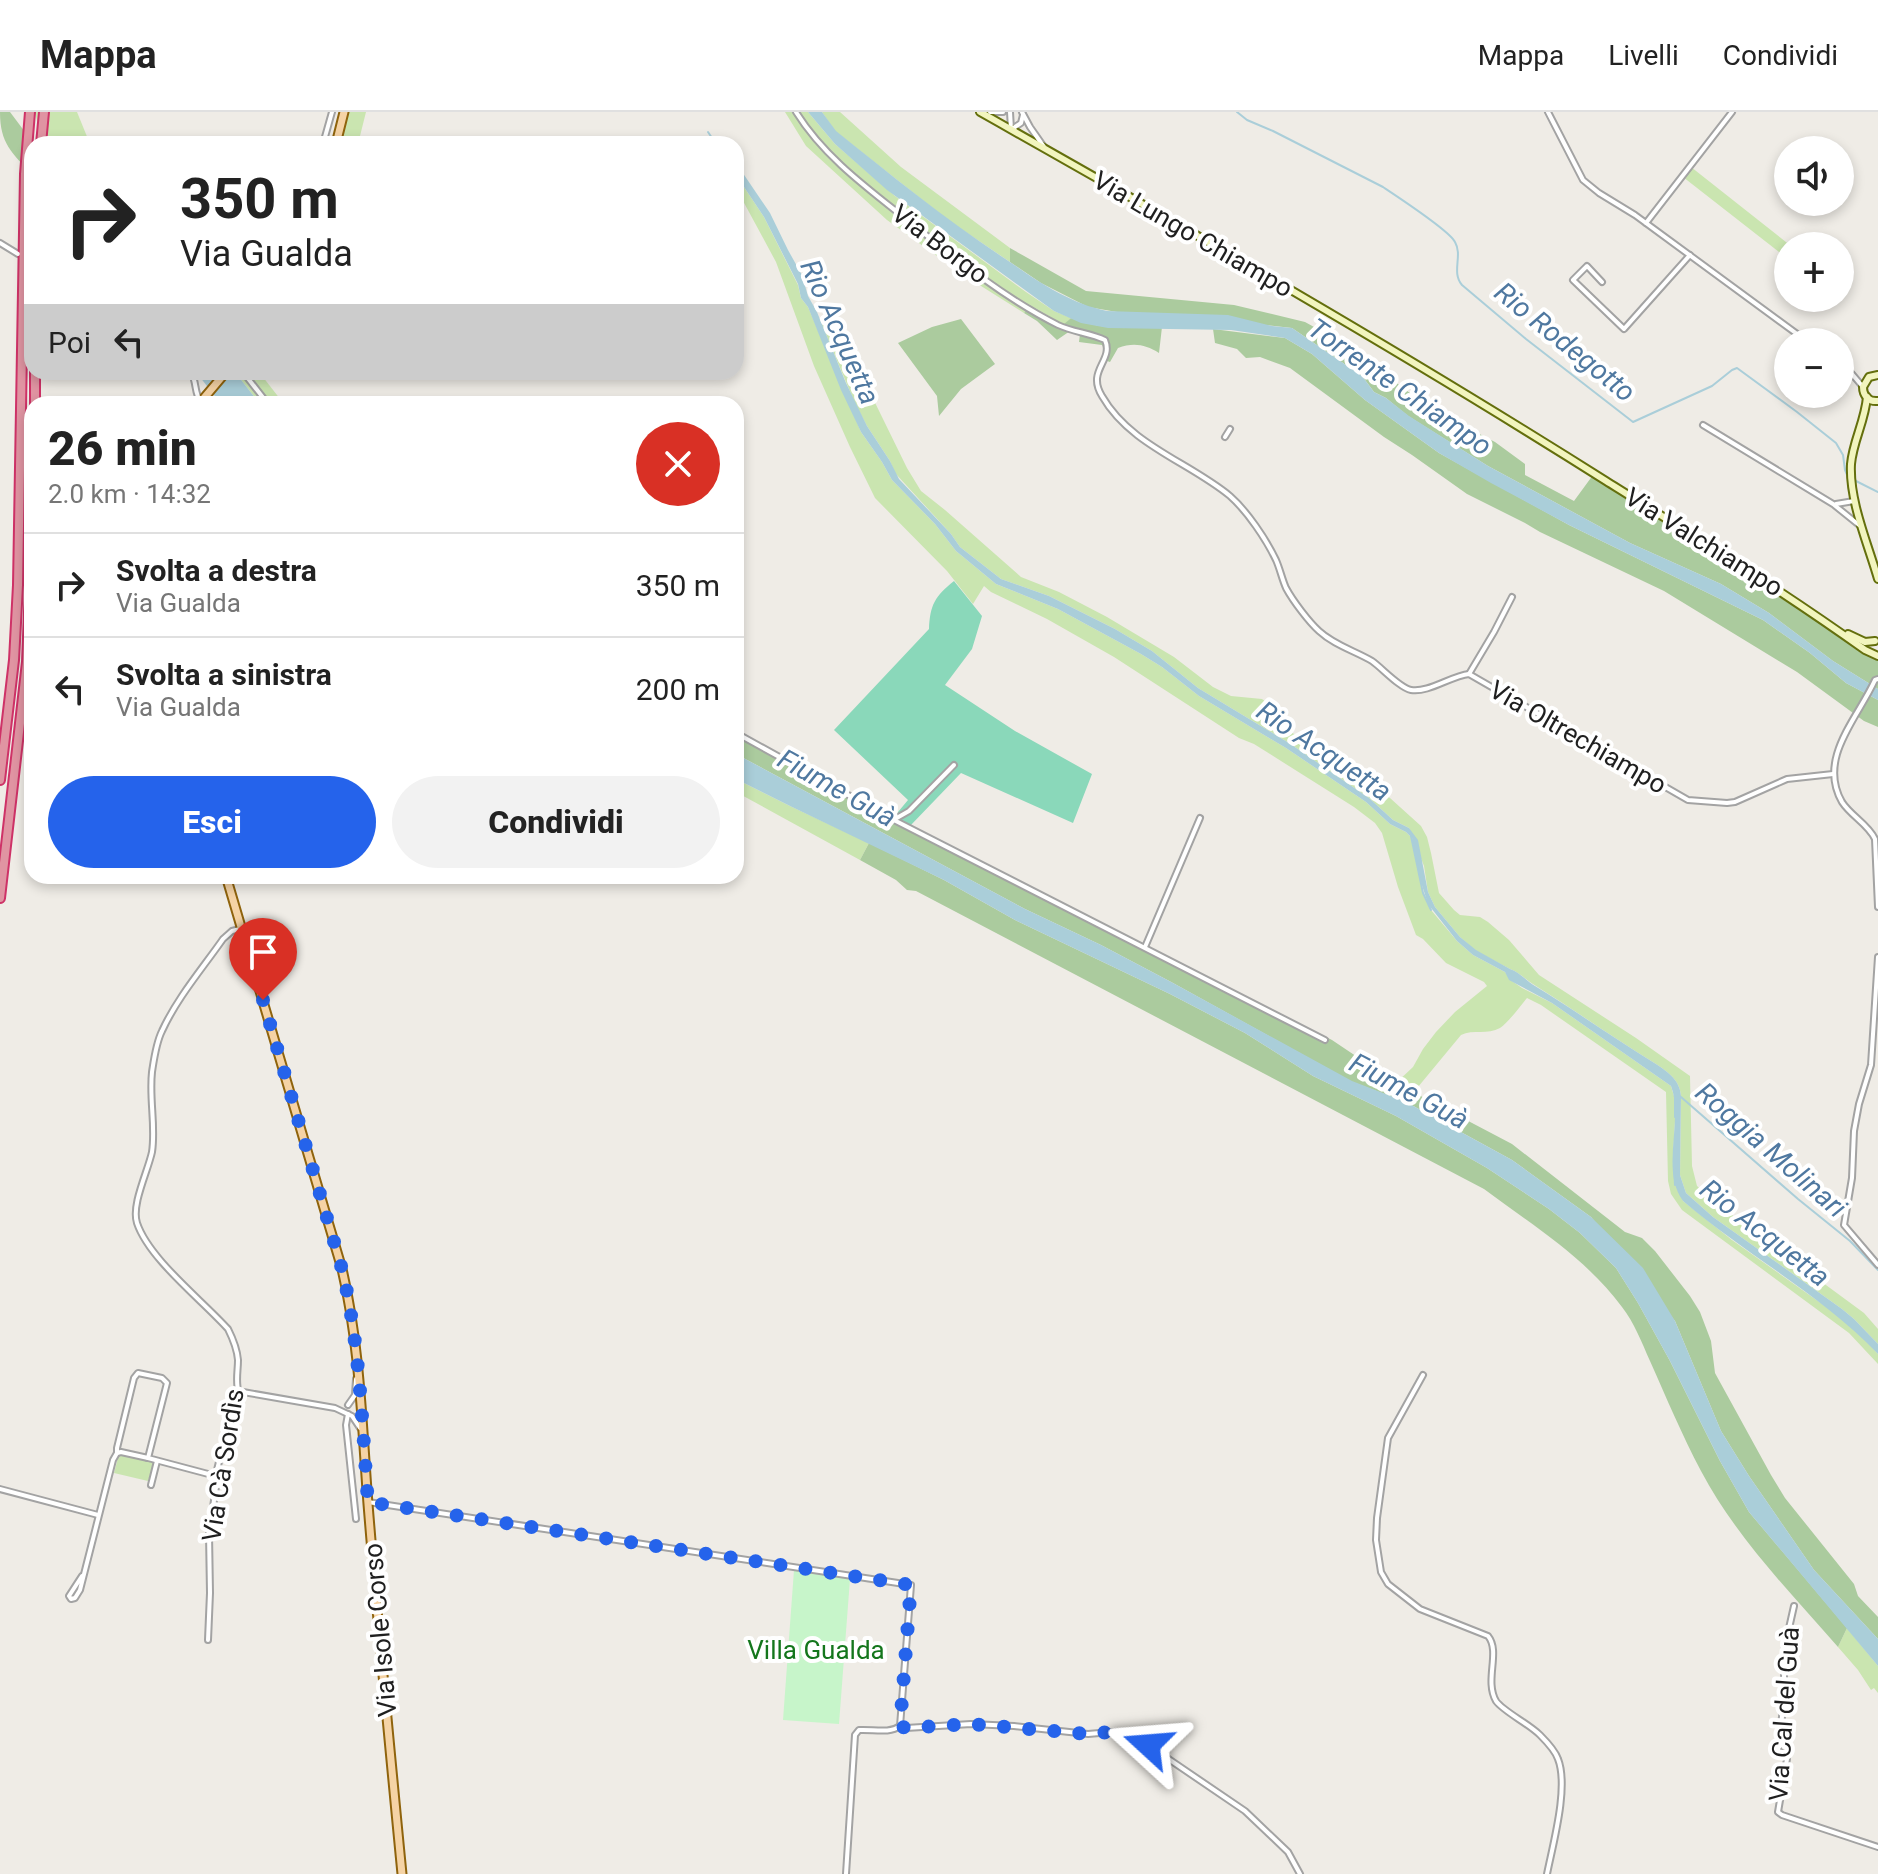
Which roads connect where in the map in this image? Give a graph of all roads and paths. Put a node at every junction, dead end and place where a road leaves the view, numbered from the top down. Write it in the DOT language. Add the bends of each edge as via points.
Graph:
graph roads {
  1 [pos="30,112"];
  2 [pos="44,112"];
  3 [pos="332,112"];
  4 [pos="344,112"];
  5 [pos="796,112"];
  6 [pos="980,112"];
  7 [pos="990,112"];
  8 [pos="1003,112"];
  9 [pos="1010,112"];
  10 [pos="1022,112"];
  11 [pos="1548,112"];
  12 [pos="1732,112"];
  13 [pos="1011,129"];
  14 [pos="28,136"];
  15 [pos="42,136"];
  16 [pos="325,136"];
  17 [pos="338,136"];
  18 [pos="1046,149"];
  19 [pos="1646,223"];
  20 [pos="24,230"];
  21 [pos="0,243"];
  22 [pos="18,254"];
  23 [pos="1690,255"];
  24 [pos="1602,282"];
  25 [pos="1789,328"];
  26 [pos="1854,374"];
  27 [pos="1878,375"];
  28 [pos="1854,376"];
  29 [pos="1869,377"];
  30 [pos="219,380"];
  31 [pos="249,380"];
  32 [pos="1863,387"];
  33 [pos="206,396"];
  34 [pos="262,396"];
  35 [pos="1867,397"];
  36 [pos="1878,402"];
  37 [pos="1866,414"];
  38 [pos="1703,425"];
  39 [pos="1230,429"];
  40 [pos="1528,432"];
  41 [pos="1225,437"];
  42 [pos="1855,500"];
  43 [pos="1833,504"];
  44 [pos="1863,529"];
  45 [pos="1878,579"];
  46 [pos="1512,597"];
  47 [pos="1833,627"];
  48 [pos="1876,639"];
  49 [pos="1335,642"];
  50 [pos="1877,654"];
  51 [pos="1469,674"];
  52 [pos="1876,681"];
  53 [pos="24,688"];
  54 [pos="744,737"];
  55 [pos="954,765"];
  56 [pos="1833,774"];
  57 [pos="0,780"];
  58 [pos="1200,818"];
  59 [pos="895,819"];
  60 [pos="1876,839"];
  61 [pos="228,884"];
  62 [pos="0,898"];
  63 [pos="1878,907"];
  64 [pos="242,928"];
  65 [pos="1145,947"];
  66 [pos="1878,957"];
  67 [pos="1325,1040"];
  68 [pos="1878,1265"];
  69 [pos="358,1373"];
  70 [pos="1423,1375"];
  71 [pos="239,1393"];
  72 [pos="348,1405"];
  73 [pos="335,1408"];
  74 [pos="361,1408"];
  75 [pos="348,1413"];
  76 [pos="363,1438"];
  77 [pos="117,1453"];
  78 [pos="148,1458"];
  79 [pos="157,1461"];
  80 [pos="216,1474"];
  81 [pos="151,1485"];
  82 [pos="0,1489"];
  83 [pos="368,1502"];
  84 [pos="98,1515"];
  85 [pos="356,1519"];
  86 [pos="82,1576"];
  87 [pos="1794,1606"];
  88 [pos="208,1640"];
  89 [pos="900,1726"];
  90 [pos="1878,1847"];
  91 [pos="402,1874"];
  92 [pos="846,1874"];
  93 [pos="1300,1874"];
  94 [pos="1547,1874"];
  1 -- 14 [label="highway"];
  2 -- 15 [label="highway"];
  3 -- 16 [label="street"];
  4 -- 17 [label="main road"];
  5 -- 49 [label="street, Via Borgo" via="866,187 984,279 1049,320 1107,344 1096,376 1103,400 1151,445 1238,504 1273,555 1290,596"];
  6 -- 13 [label="main road, Via Lungo Chiampo"];
  7 -- 8 [label="street"];
  9 -- 13 [label="street"];
  10 -- 13 [label="street" via="1021,123"];
  10 -- 18 [label="street"];
  11 -- 19 [label="street" via="1583,180"];
  12 -- 19 [label="street"];
  13 -- 18 [label="main road, Via Lungo Chiampo"];
  18 -- 40 [label="main road, Via Lungo Chiampo"];
  19 -- 23 [label="street"];
  20 -- 57 [label="highway" via="18,585"];
  21 -- 22 [label="street"];
  23 -- 24 [label="street" via="1624,329 1573,280 1587,266"];
  23 -- 25 [label="street"];
  26 -- 29 [label="street"];
  27 -- 29 [label="main road"];
  28 -- 32 [label="street"];
  29 -- 32 [label="main road"];
  30 -- 33 [label="main road"];
  31 -- 34 [label="street"];
  32 -- 35 [label="main road"];
  35 -- 36 [label="main road"];
  35 -- 37 [label="main road"];
  36 -- 37 [label="main road"];
  37 -- 42 [label="main road" via="1851,463"];
  38 -- 43 [label="street"];
  39 -- 41 [label="street"];
  40 -- 47 [label="main road, Via Valchiampo"];
  42 -- 43 [label="street"];
  42 -- 44 [label="main road"];
  43 -- 44 [label="street"];
  44 -- 45 [label="main road"];
  46 -- 51 [label="street"];
  47 -- 48 [label="main road" via="1865,642"];
  47 -- 50 [label="main road, Via Valchiampo"];
  48 -- 50 [label="main road"];
  49 -- 51 [label="street, Via Oltrechiampo" via="1411,690"];
  51 -- 56 [label="street, Via Oltrechiampo" via="1688,800 1735,802 1787,779"];
  52 -- 56 [label="street" via="1840,744"];
  53 -- 62 [label="highway"];
  54 -- 59 [label="street"];
  55 -- 59 [label="street"];
  56 -- 60 [label="street" via="1848,811"];
  58 -- 65 [label="street"];
  59 -- 65 [label="street"];
  60 -- 63 [label="street"];
  61 -- 64 [label="main road, Via Isole Corso"];
  64 -- 69 [label="main road, Via Isole Corso" via="342,1269"];
  64 -- 71 [label="street, Via Cà Sordìs" via="223,939 159,1040 150,1096 153,1148 136,1219 160,1260 228,1329 238,1355"];
  65 -- 67 [label="street"];
  66 -- 68 [label="street" via="1871,1065 1854,1131 1844,1225"];
  69 -- 72 [label="street"];
  69 -- 74 [label="main road, Via Isole Corso"];
  70 -- 94 [label="street" via="1388,1438 1376,1531 1381,1572 1394,1590 1420,1609 1488,1636 1497,1701 1532,1727 1556,1754 1562,1787"];
  71 -- 73 [label="street"];
  71 -- 80 [label="street, Via Cà Sordìs"];
  72 -- 73 [label="street"];
  72 -- 74 [label="street"];
  73 -- 75 [label="street"];
  74 -- 75 [label="street"];
  74 -- 76 [label="main road, Via Isole Corso"];
  75 -- 76 [label="street"];
  75 -- 85 [label="street"];
  76 -- 83 [label="main road, Via Isole Corso"];
  77 -- 78 [label="street"];
  77 -- 78 [label="street" via="134,1378 142,1372 167,1383"];
  77 -- 84 [label="street"];
  78 -- 79 [label="street"];
  79 -- 80 [label="street"];
  79 -- 81 [label="street"];
  80 -- 88 [label="street, Via Cà Sordìs" via="209,1534"];
  82 -- 84 [label="street"];
  83 -- 89 [label="street" via="911,1585"];
  83 -- 91 [label="main road, Via Isole Corso"];
  84 -- 86 [label="street"];
  86 -- 86 [label="street" via="70,1592 71,1599 78,1595"];
  87 -- 90 [label="street, Via Cal del Guà" via="1785,1646 1778,1751 1787,1759 1778,1812"];
  89 -- 92 [label="street" via="859,1730 855,1735"];
  89 -- 93 [label="street" via="971,1724 1127,1734 1245,1811 1288,1852"];
}
